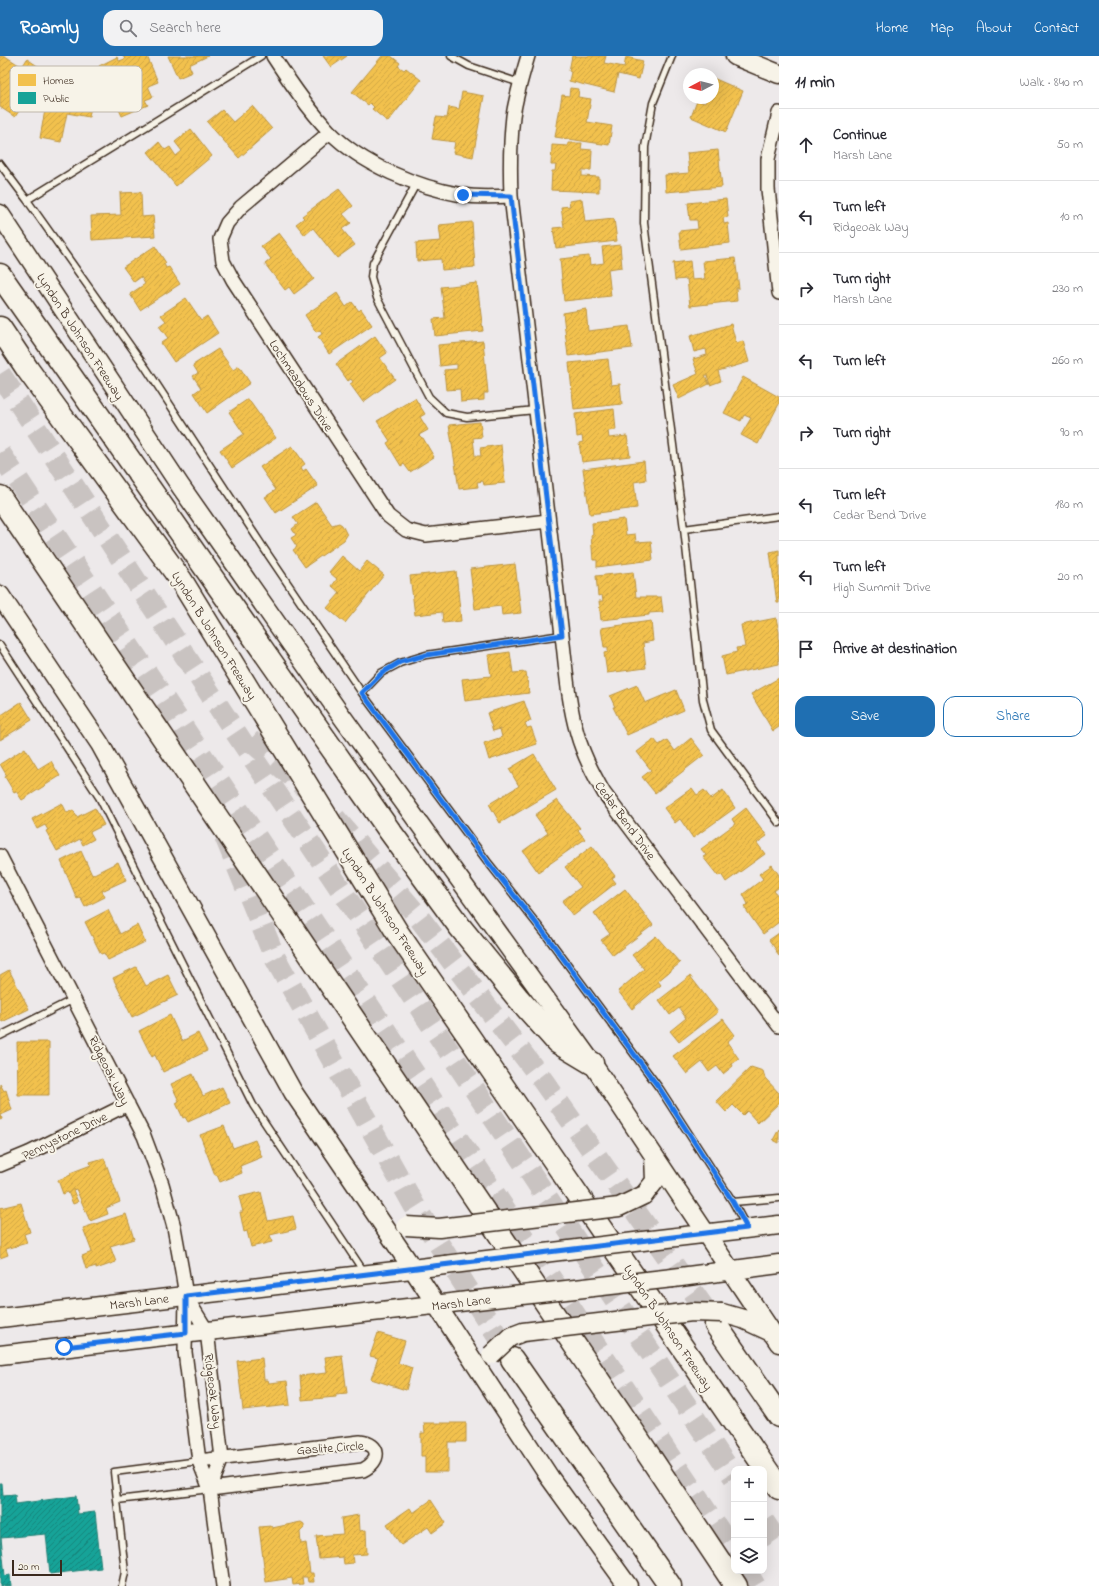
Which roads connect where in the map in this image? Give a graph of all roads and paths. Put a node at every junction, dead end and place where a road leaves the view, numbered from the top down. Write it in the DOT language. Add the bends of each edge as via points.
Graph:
graph roads {
  1 [pos="261,56"];
  2 [pos="273,56"];
  3 [pos="451,56"];
  4 [pos="528,56"];
  5 [pos="672,56"];
  6 [pos="735,56"];
  7 [pos="779,74"];
  8 [pos="520,83"];
  9 [pos="779,113"];
  10 [pos="330,132"];
  11 [pos="0,164"];
  12 [pos="416,184"];
  13 [pos="511,196"];
  14 [pos="27,200"];
  15 [pos="0,214"];
  16 [pos="0,275"];
  17 [pos="779,293"];
  18 [pos="0,328"];
  19 [pos="535,410"];
  20 [pos="0,497"];
  21 [pos="779,516"];
  22 [pos="548,521"];
  23 [pos="684,529"];
  24 [pos="0,595"];
  25 [pos="562,635"];
  26 [pos="0,645"];
  27 [pos="362,693"];
  28 [pos="779,823"];
  29 [pos="0,856"];
  30 [pos="74,999"];
  31 [pos="779,1026"];
  32 [pos="0,1036"];
  33 [pos="592,1062"];
  34 [pos="128,1104"];
  35 [pos="654,1156"];
  36 [pos="0,1165"];
  37 [pos="779,1198"];
  38 [pos="733,1202"];
  39 [pos="375,1214"];
  40 [pos="779,1225"];
  41 [pos="747,1228"];
  42 [pos="706,1233"];
  43 [pos="779,1264"];
  44 [pos="412,1269"];
  45 [pos="731,1270"];
  46 [pos="366,1275"];
  47 [pos="186,1296"];
  48 [pos="436,1305"];
  49 [pos="0,1318"];
  50 [pos="719,1319"];
  51 [pos="207,1331"];
  52 [pos="186,1333"];
  53 [pos="775,1338"];
  54 [pos="0,1355"];
  55 [pos="501,1357"];
  56 [pos="487,1382"];
  57 [pos="779,1416"];
  58 [pos="222,1458"];
  59 [pos="199,1461"];
  60 [pos="779,1488"];
  61 [pos="210,1489"];
  62 [pos="117,1500"];
  63 [pos="122,1586"];
  64 [pos="223,1586"];
  65 [pos="628,1586"];
  66 [pos="670,1586"];
  67 [pos="736,1586"];
  1 -- 14 [label="lane"];
  2 -- 10 [label="street" via="297,92"];
  3 -- 8 [label="lane" via="469,66"];
  4 -- 8 [label="street, Cedar Bend Drive"];
  5 -- 23 [label="lane" via="653,103 645,147 644,223"];
  6 -- 7 [label="main road"];
  8 -- 13 [label="street, Cedar Bend Drive" via="513,116"];
  9 -- 17 [label="street" via="768,159 768,189"];
  10 -- 12 [label="street" via="352,151"];
  10 -- 22 [label="street, Lochmeadows Drive" via="240,207 227,223 220,239 223,261 233,280 388,516 406,530 426,535"];
  11 -- 14 [label="lane"];
  12 -- 13 [label="street" via="463,195"];
  12 -- 19 [label="lane" via="373,263 371,277 377,298 429,397 446,413 467,417"];
  13 -- 19 [label="street, Cedar Bend Drive"];
  14 -- 27 [label="lane" via="146,368"];
  15 -- 33 [label="main road, Lyndon B Johnson Freeway" via="190,500 338,711"];
  16 -- 33 [label="highway" via="389,830 460,927 557,1042"];
  18 -- 60 [label="highway, Lyndon B Johnson Freeway" via="181,580 397,932"];
  19 -- 22 [label="street, Cedar Bend Drive"];
  20 -- 67 [label="highway"];
  21 -- 23 [label="lane"];
  22 -- 25 [label="street, Cedar Bend Drive"];
  23 -- 28 [label="lane" via="703,700 711,730"];
  24 -- 39 [label="main road" via="100,744 293,1092"];
  25 -- 27 [label="lane" via="426,655 400,662 382,673"];
  25 -- 31 [label="street, Cedar Bend Drive" via="571,706 589,767 604,793"];
  26 -- 46 [label="lane" via="99,797 253,1105"];
  27 -- 38 [label="lane" via="660,1089"];
  29 -- 30 [label="street, Ridgeoak Way"];
  30 -- 32 [label="lane"];
  30 -- 34 [label="street, Ridgeoak Way"];
  33 -- 35 [label="main road, Lyndon B Johnson Freeway"];
  34 -- 36 [label="street, Pennystone Drive"];
  34 -- 47 [label="street, Ridgeoak Way" via="144,1136 162,1184 174,1227"];
  35 -- 39 [label="main road, bridge" via="655,1181 644,1195 619,1208 439,1228 406,1226"];
  35 -- 42 [label="main road, Lyndon B Johnson Freeway"];
  37 -- 38 [label="lane"];
  38 -- 41 [label="lane"];
  39 -- 44 [label="main road"];
  40 -- 41 [label="main road, Marsh Lane"];
  41 -- 42 [label="main road, Marsh Lane"];
  42 -- 44 [label="main road, Marsh Lane, bridge"];
  42 -- 45 [label="main road, Lyndon B Johnson Freeway"];
  43 -- 45 [label="main road, Marsh Lane"];
  44 -- 46 [label="main road, Marsh Lane"];
  44 -- 48 [label="main road"];
  45 -- 48 [label="main road, Marsh Lane, bridge"];
  45 -- 53 [label="main road, Lyndon B Johnson Freeway"];
  46 -- 47 [label="main road, Marsh Lane"];
  47 -- 49 [label="main road, Marsh Lane"];
  47 -- 51 [label="street, Ridgeoak Way"];
  47 -- 52 [label="street, Ridgeoak Way"];
  48 -- 51 [label="main road, Marsh Lane"];
  48 -- 56 [label="main road"];
  50 -- 53 [label="main road" via="743,1319"];
  50 -- 55 [label="main road, bridge" via="692,1312 523,1332 510,1337"];
  50 -- 57 [label="highway"];
  51 -- 52 [label="main road, Marsh Lane"];
  51 -- 58 [label="street, Ridgeoak Way"];
  52 -- 54 [label="main road, Marsh Lane"];
  52 -- 59 [label="street, Ridgeoak Way"];
  55 -- 56 [label="main road"];
  55 -- 66 [label="highway"];
  56 -- 65 [label="main road" via="550,1478"];
  58 -- 59 [label="street, Gaslite Circle"];
  58 -- 61 [label="street, Ridgeoak Way"];
  58 -- 61 [label="street, Gaslite Circle" via="360,1442 368,1443 376,1453 375,1461 363,1470"];
  59 -- 61 [label="street, Ridgeoak Way"];
  59 -- 62 [label="lane" via="114,1472"];
  61 -- 62 [label="lane"];
  61 -- 64 [label="street, Ridgeoak Way"];
  62 -- 63 [label="lane" via="124,1572"];
}
